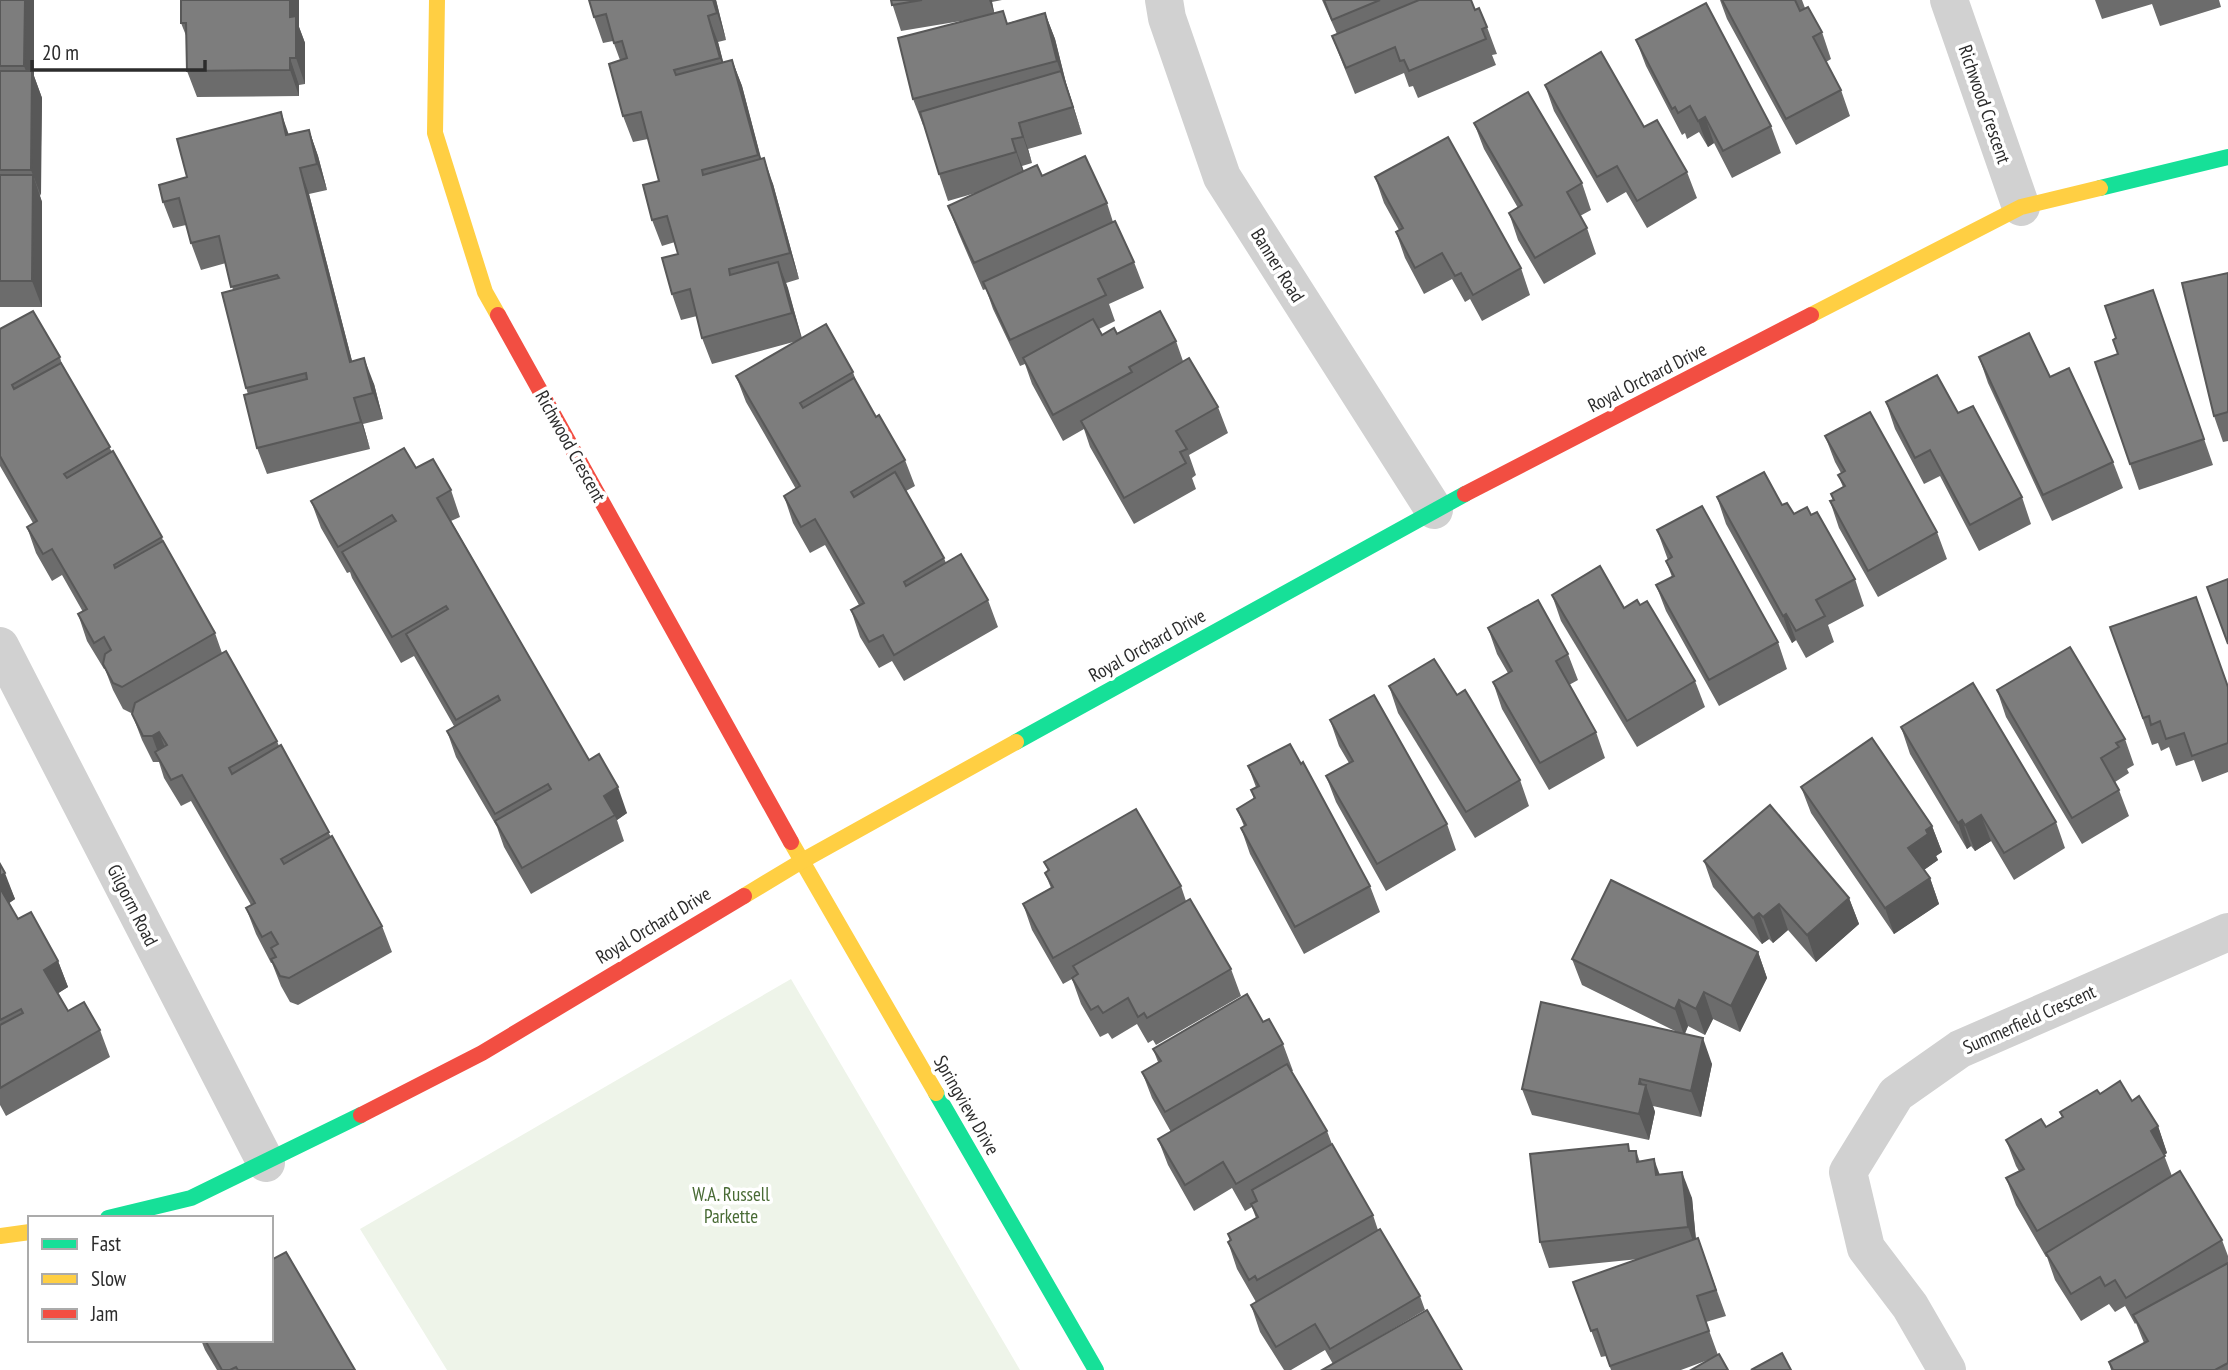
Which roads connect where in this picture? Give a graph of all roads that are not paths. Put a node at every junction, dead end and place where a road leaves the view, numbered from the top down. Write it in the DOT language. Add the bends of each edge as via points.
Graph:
graph roads {
  1 [pos="437,0"];
  2 [pos="1164,0"];
  3 [pos="1949,0"];
  4 [pos="2228,157"];
  5 [pos="2021,207"];
  6 [pos="1434,510"];
  7 [pos="0,646"];
  8 [pos="802,861"];
  9 [pos="2228,932"];
  10 [pos="266,1163"];
  11 [pos="116,1216"];
  12 [pos="28,1232"];
  13 [pos="0,1236"];
  14 [pos="1096,1370"];
  15 [pos="1947,1370"];
  1 -- 8 [label="street, Richwood Crescent" via="435,133 485,292"];
  2 -- 6 [label="street, Banner Road" via="1222,177"];
  3 -- 5 [label="street, Richwood Crescent"];
  4 -- 5 [label="street, Royal Orchard Drive"];
  5 -- 6 [label="street, Royal Orchard Drive"];
  6 -- 8 [label="street, Royal Orchard Drive"];
  7 -- 10 [label="street, Gilgorm Road"];
  8 -- 10 [label="street, Royal Orchard Drive" via="482,1053"];
  8 -- 14 [label="street, Springview Drive"];
  9 -- 15 [label="street, Summerfield Crescent" via="1960,1049 1896,1094 1849,1172 1866,1248 1910,1306"];
  10 -- 11 [label="street, Royal Orchard Drive" via="191,1198"];
  12 -- 13 [label="street"];
}
